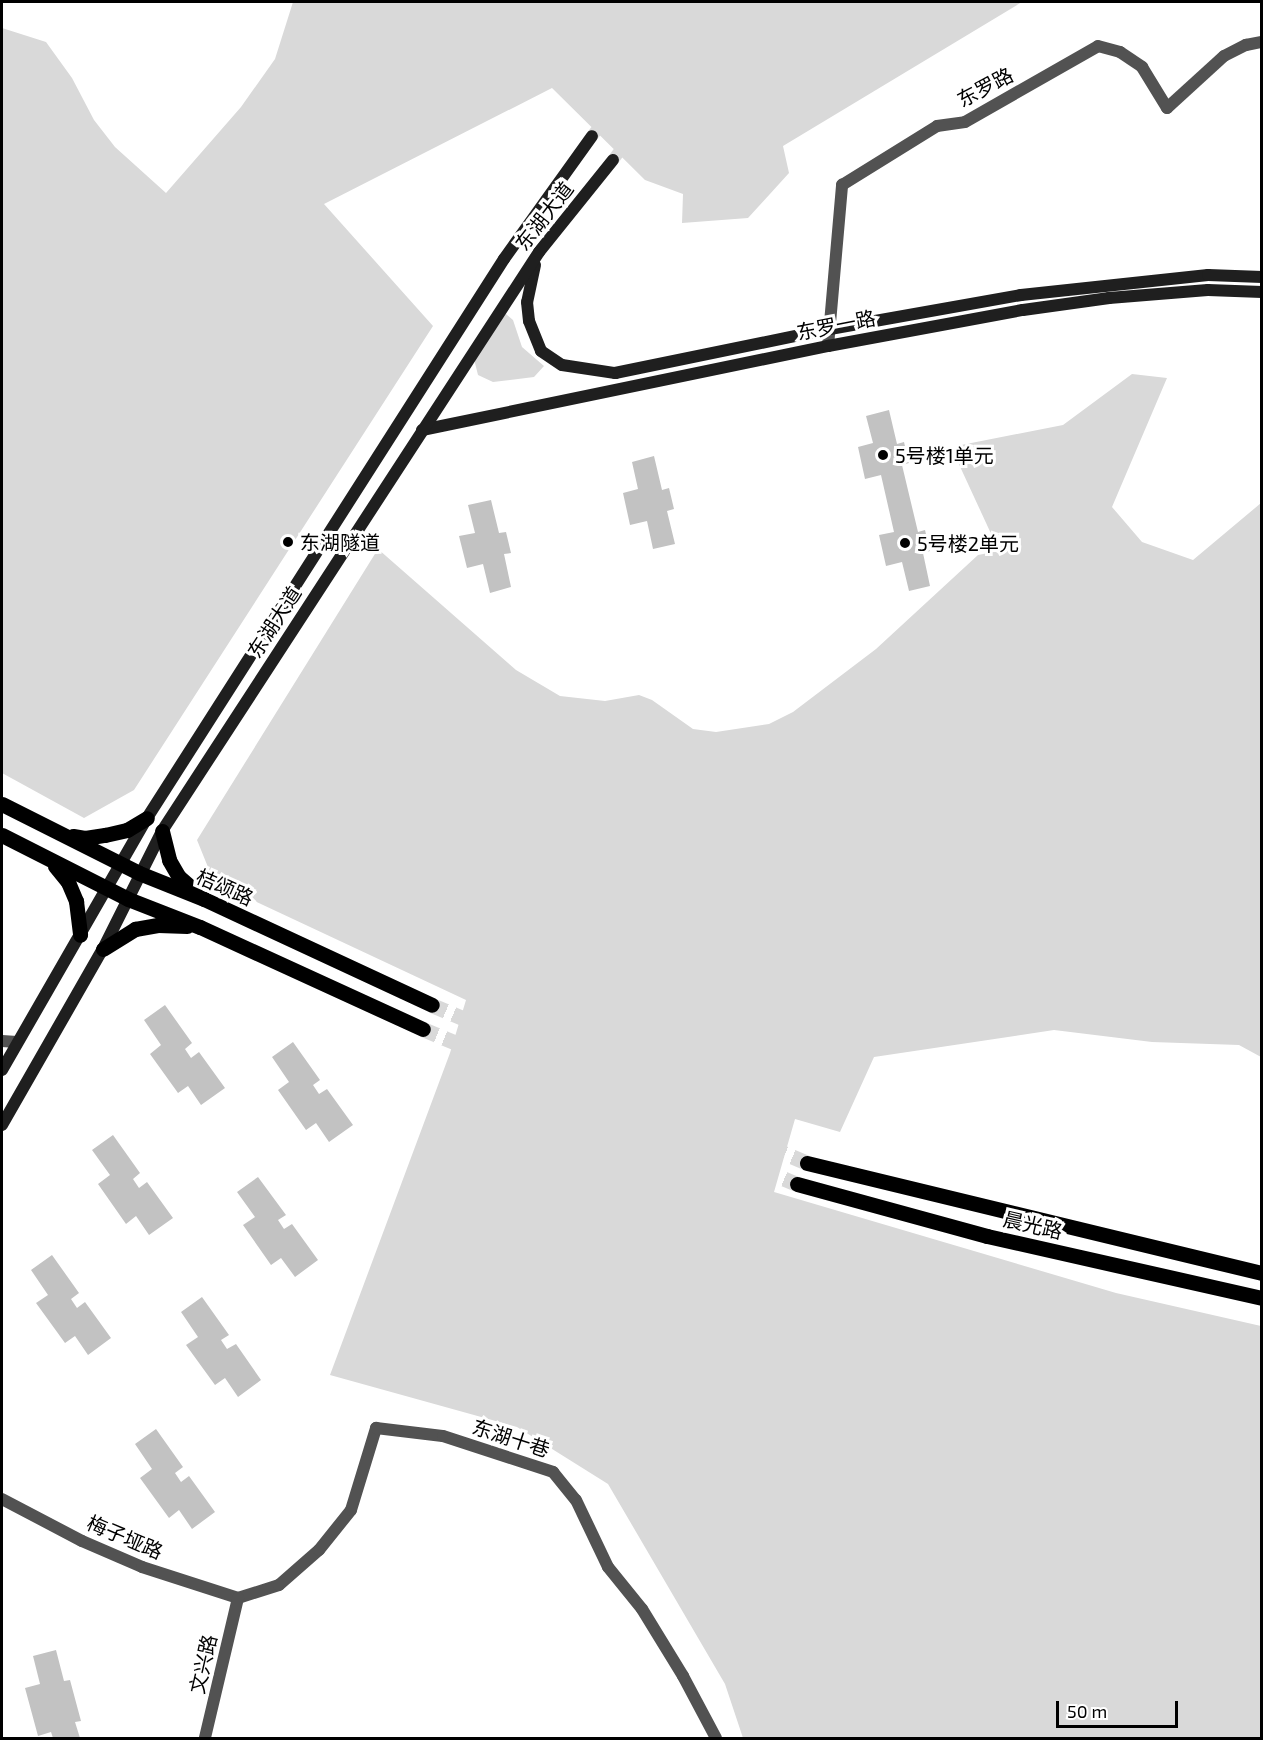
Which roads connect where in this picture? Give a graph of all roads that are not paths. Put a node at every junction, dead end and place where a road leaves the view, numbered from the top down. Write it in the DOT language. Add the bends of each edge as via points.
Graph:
graph roads {
  1 [pos="1262,42"];
  2 [pos="592,136"];
  3 [pos="613,160"];
  4 [pos="539,252"];
  5 [pos="1262,277"];
  6 [pos="1262,292"];
  7 [pos="830,329"];
  8 [pos="828,346"];
  9 [pos="422,429"];
  10 [pos="2,804"];
  11 [pos="147,818"];
  12 [pos="162,831"];
  13 [pos="2,835"];
  14 [pos="62,835"];
  15 [pos="49,859"];
  16 [pos="121,864"];
  17 [pos="139,873"];
  18 [pos="106,888"];
  19 [pos="128,899"];
  20 [pos="204,899"];
  21 [pos="200,927"];
  22 [pos="80,935"];
  23 [pos="103,949"];
  24 [pos="432,1005"];
  25 [pos="423,1029"];
  26 [pos="2,1041"];
  27 [pos="17,1042"];
  28 [pos="2,1070"];
  29 [pos="2,1125"];
  30 [pos="807,1163"];
  31 [pos="797,1184"];
  32 [pos="1262,1273"];
  33 [pos="1262,1298"];
  34 [pos="2,1499"];
  35 [pos="238,1598"];
  36 [pos="205,1738"];
  37 [pos="716,1738"];
  1 -- 7 [label="street, 东罗路" via="1224,56 1167,108 1142,67 1120,52 1098,46 965,122 937,126 842,186"];
  2 -- 11 [label="main road, 东湖大道" via="504,259"];
  3 -- 4 [label="main road, 东湖大道"];
  4 -- 7 [label="main road, 东罗一路" via="527,302 529,321 541,351 561,365 615,373"];
  4 -- 9 [label="main road, 东湖大道"];
  5 -- 7 [label="main road, 东罗一路" via="1208,276 1109,284"];
  6 -- 8 [label="main road, 东罗一路" via="1208,290 1109,298"];
  7 -- 8 [label="street, 东罗路"];
  8 -- 9 [label="main road, 东罗一路"];
  9 -- 12 [label="main road, 东湖大道"];
  10 -- 14 [label="main road, 桔颂路"];
  11 -- 14 [label="main road" via="128,830 105,835"];
  11 -- 16 [label="main road, 东湖大道"];
  12 -- 17 [label="main road, 东湖大道"];
  12 -- 20 [label="main road" via="179,877"];
  13 -- 15 [label="main road"];
  14 -- 16 [label="main road, 桔颂路"];
  15 -- 18 [label="main road"];
  15 -- 22 [label="main road" via="68,882 76,901"];
  16 -- 17 [label="main road, 桔颂路"];
  16 -- 18 [label="main road, 东湖大道"];
  17 -- 19 [label="main road, 东湖大道"];
  17 -- 20 [label="main road, 桔颂路"];
  18 -- 19 [label="main road"];
  18 -- 22 [label="main road, 东湖大道"];
  19 -- 21 [label="main road"];
  19 -- 23 [label="main road, 东湖大道"];
  20 -- 24 [label="main road, 桔颂路"];
  21 -- 23 [label="main road" via="158,925 135,930"];
  21 -- 25 [label="main road"];
  22 -- 27 [label="main road, 东湖大道"];
  23 -- 29 [label="main road, 东湖大道"];
  26 -- 27 [label="street"];
  27 -- 28 [label="main road, 东湖大道"];
  30 -- 32 [label="main road, 晨光路"];
  31 -- 33 [label="main road, 晨光路" via="987,1236"];
  34 -- 35 [label="street, 梅子垭路" via="142,1568"];
  35 -- 36 [label="street, 文兴路"];
  35 -- 37 [label="street, 东湖十巷" via="279,1585 319,1550 351,1510 376,1428 443,1436 553,1472 576,1500 608,1567 642,1608"];
}
